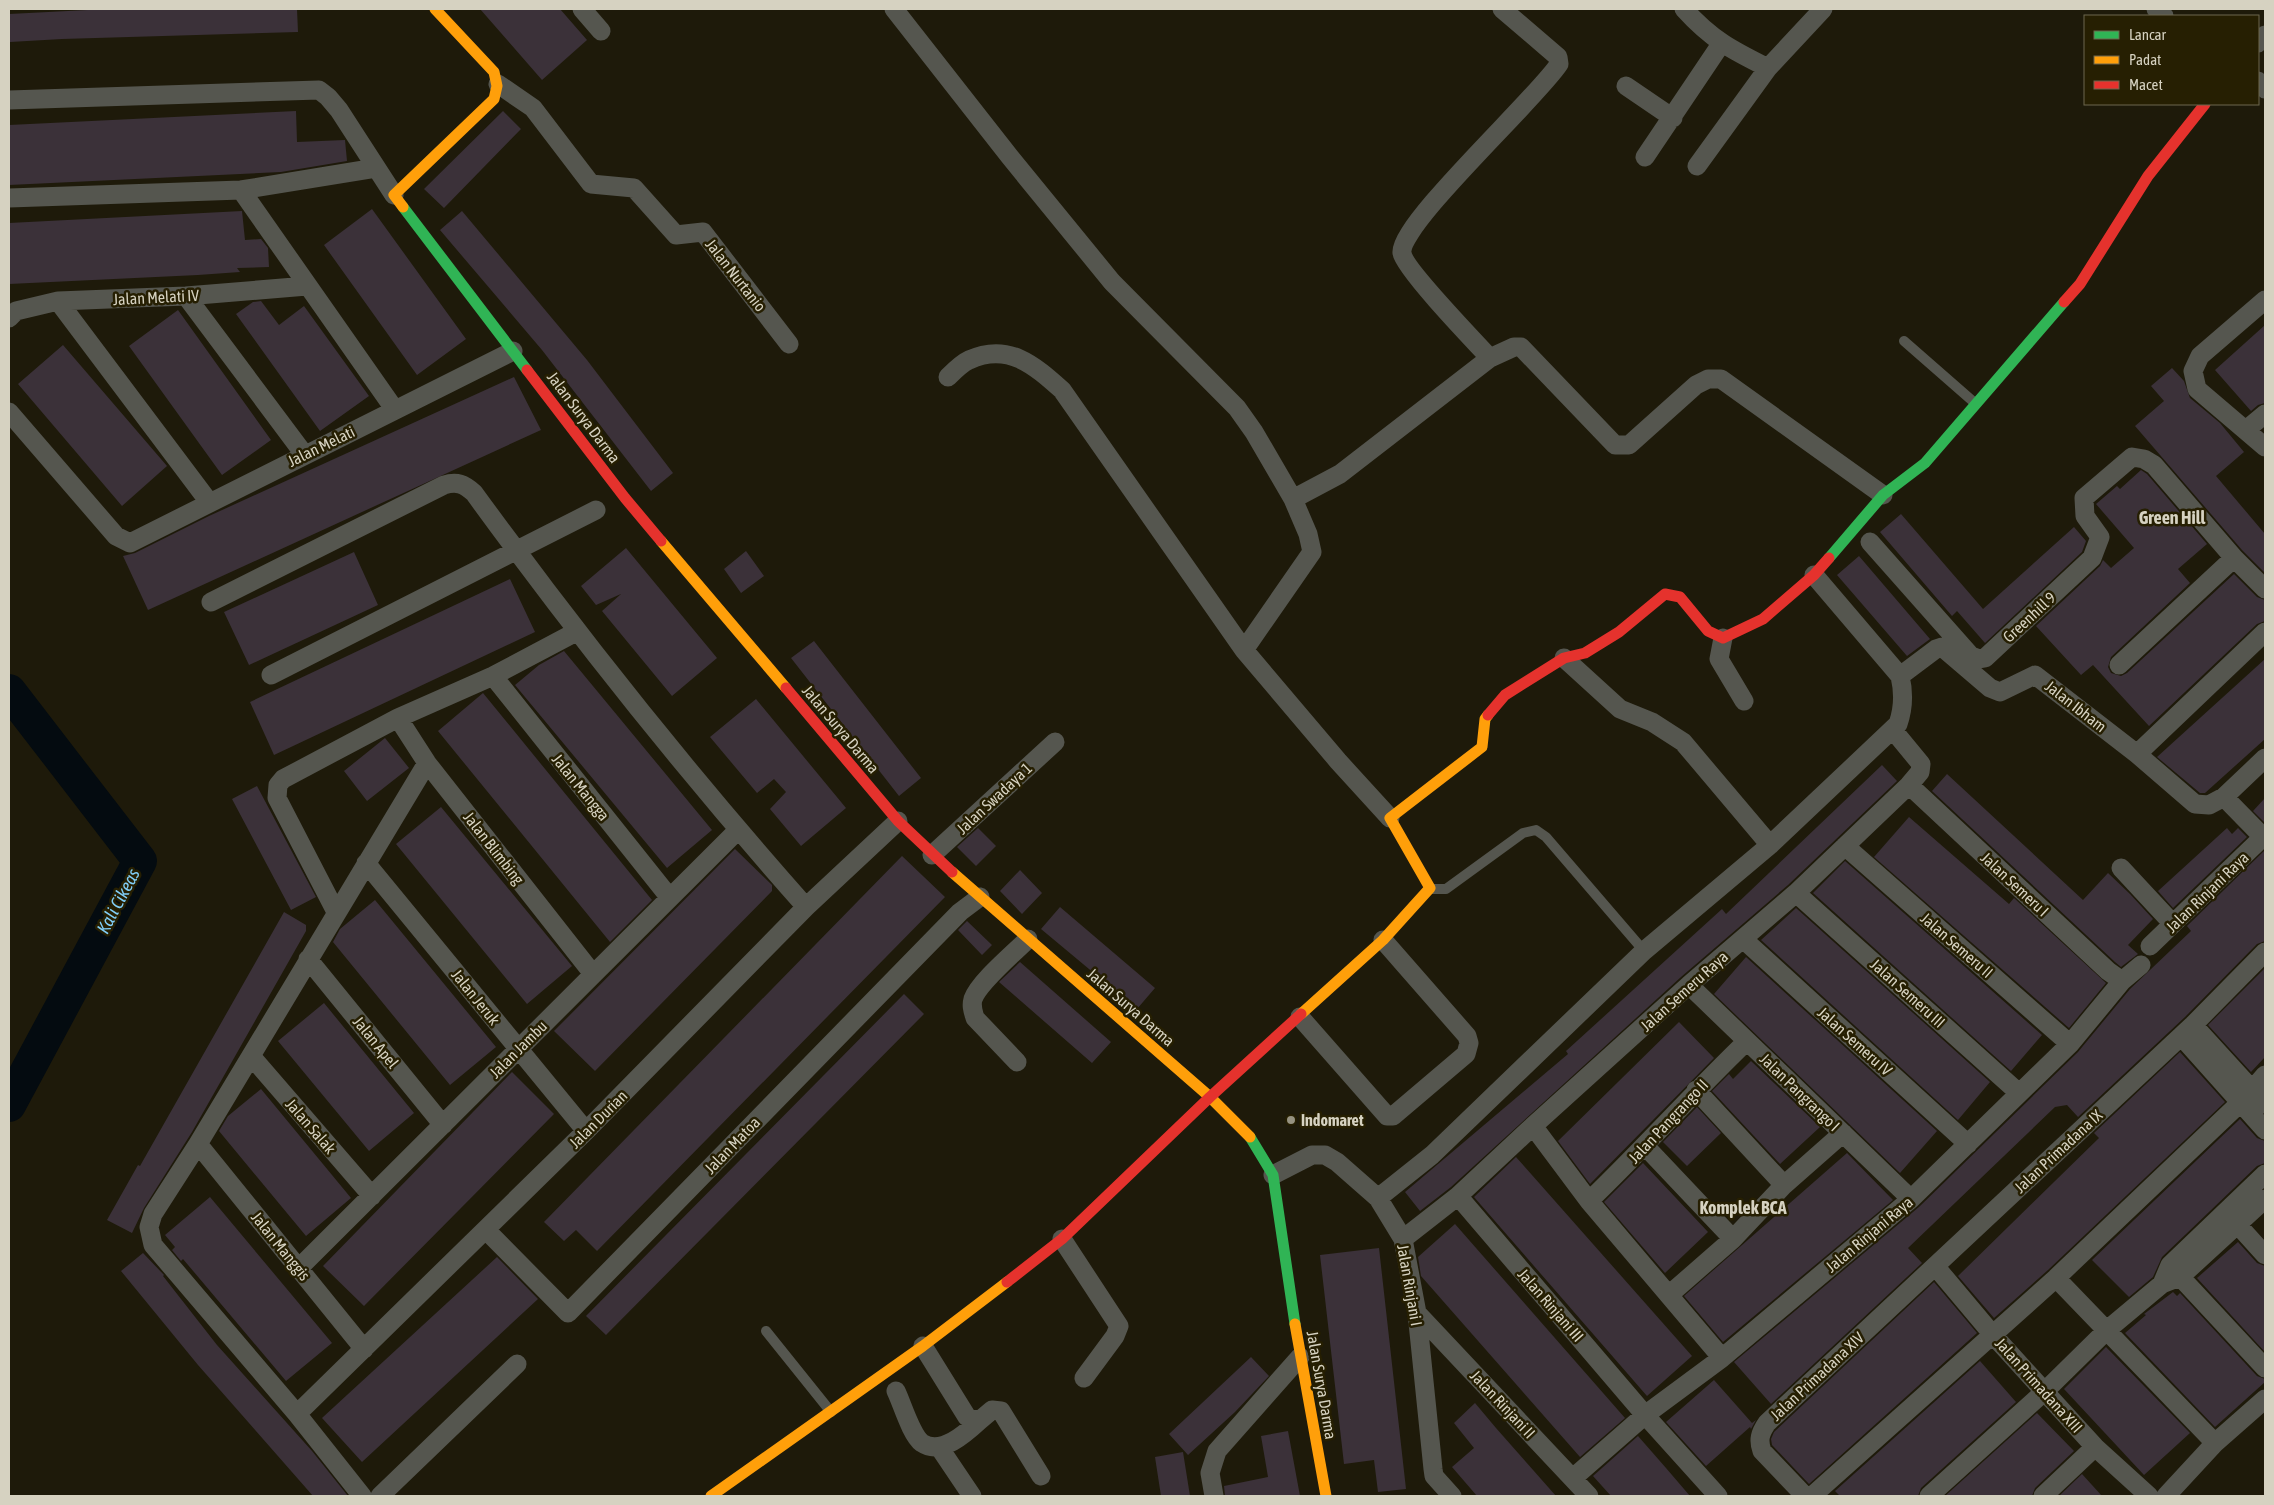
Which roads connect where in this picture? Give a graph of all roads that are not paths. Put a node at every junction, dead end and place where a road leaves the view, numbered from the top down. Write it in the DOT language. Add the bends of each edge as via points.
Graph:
graph roads {
  1 [pos="435,9"];
  2 [pos="582,9"];
  3 [pos="894,9"];
  4 [pos="1502,9"];
  5 [pos="1684,9"];
  6 [pos="1823,9"];
  7 [pos="601,31"];
  8 [pos="1722,44"];
  9 [pos="1768,68"];
  10 [pos="498,84"];
  11 [pos="1626,86"];
  12 [pos="9,100"];
  13 [pos="2204,105"];
  14 [pos="1673,118"];
  15 [pos="1645,157"];
  16 [pos="1697,166"];
  17 [pos="376,168"];
  18 [pos="241,190"];
  19 [pos="394,195"];
  20 [pos="9,198"];
  21 [pos="307,286"];
  22 [pos="186,296"];
  23 [pos="2265,300"];
  24 [pos="58,301"];
  25 [pos="9,318"];
  26 [pos="1904,341"];
  27 [pos="790,344"];
  28 [pos="513,351"];
  29 [pos="1490,358"];
  30 [pos="948,376"];
  31 [pos="1977,405"];
  32 [pos="395,410"];
  33 [pos="9,412"];
  34 [pos="2265,414"];
  35 [pos="2247,430"];
  36 [pos="2265,446"];
  37 [pos="304,454"];
  38 [pos="1883,495"];
  39 [pos="1293,499"];
  40 [pos="209,502"];
  41 [pos="596,510"];
  42 [pos="1870,542"];
  43 [pos="515,549"];
  44 [pos="2234,558"];
  45 [pos="1814,575"];
  46 [pos="2265,589"];
  47 [pos="211,602"];
  48 [pos="576,632"];
  49 [pos="2265,632"];
  50 [pos="1723,638"];
  51 [pos="1244,650"];
  52 [pos="1564,658"];
  53 [pos="2119,665"];
  54 [pos="271,675"];
  55 [pos="493,676"];
  56 [pos="1900,676"];
  57 [pos="1744,701"];
  58 [pos="398,718"];
  59 [pos="1893,730"];
  60 [pos="1056,742"];
  61 [pos="2137,754"];
  62 [pos="2265,758"];
  63 [pos="427,763"];
  64 [pos="1909,785"];
  65 [pos="2224,796"];
  66 [pos="1390,818"];
  67 [pos="898,821"];
  68 [pos="738,830"];
  69 [pos="2264,838"];
  70 [pos="1770,845"];
  71 [pos="1845,846"];
  72 [pos="932,855"];
  73 [pos="366,863"];
  74 [pos="2121,868"];
  75 [pos="1430,888"];
  76 [pos="1796,893"];
  77 [pos="980,897"];
  78 [pos="670,898"];
  79 [pos="806,906"];
  80 [pos="336,912"];
  81 [pos="2173,924"];
  82 [pos="1028,939"];
  83 [pos="1743,939"];
  84 [pos="1383,940"];
  85 [pos="2150,946"];
  86 [pos="1644,951"];
  87 [pos="2265,952"];
  88 [pos="308,959"];
  89 [pos="2141,965"];
  90 [pos="594,974"];
  91 [pos="2122,981"];
  92 [pos="1689,985"];
  93 [pos="1300,1017"];
  94 [pos="2187,1030"];
  95 [pos="1747,1041"];
  96 [pos="2070,1044"];
  97 [pos="518,1049"];
  98 [pos="250,1056"];
  99 [pos="1017,1062"];
  100 [pos="2265,1075"];
  101 [pos="1696,1090"];
  102 [pos="2019,1094"];
  103 [pos="1210,1096"];
  104 [pos="2246,1096"];
  105 [pos="2265,1104"];
  106 [pos="443,1125"];
  107 [pos="1533,1126"];
  108 [pos="2265,1130"];
  109 [pos="586,1131"];
  110 [pos="1843,1133"];
  111 [pos="198,1144"];
  112 [pos="1968,1144"];
  113 [pos="1646,1146"];
  114 [pos="2265,1174"];
  115 [pos="1273,1175"];
  116 [pos="1784,1185"];
  117 [pos="372,1196"];
  118 [pos="1458,1196"];
  119 [pos="1378,1198"];
  120 [pos="1911,1199"];
  121 [pos="2265,1199"];
  122 [pos="1589,1201"];
  123 [pos="2237,1224"];
  124 [pos="486,1230"];
  125 [pos="1062,1239"];
  126 [pos="1403,1239"];
  127 [pos="1733,1239"];
  128 [pos="2265,1254"];
  129 [pos="1935,1266"];
  130 [pos="299,1268"];
  131 [pos="2175,1271"];
  132 [pos="2056,1278"];
  133 [pos="1670,1294"];
  134 [pos="1417,1313"];
  135 [pos="2107,1330"];
  136 [pos="766,1331"];
  137 [pos="1993,1335"];
  138 [pos="923,1346"];
  139 [pos="364,1349"];
  140 [pos="1300,1357"];
  141 [pos="1722,1358"];
  142 [pos="517,1364"];
  143 [pos="2265,1368"];
  144 [pos="1084,1378"];
  145 [pos="896,1391"];
  146 [pos="2045,1391"];
  147 [pos="2265,1399"];
  148 [pos="832,1412"];
  149 [pos="297,1414"];
  150 [pos="1645,1415"];
  151 [pos="979,1422"];
  152 [pos="2215,1443"];
  153 [pos="939,1447"];
  154 [pos="2095,1447"];
  155 [pos="1041,1476"];
  156 [pos="1572,1478"];
  157 [pos="362,1496"];
  158 [pos="380,1496"];
  159 [pos="711,1496"];
  160 [pos="972,1496"];
  161 [pos="1214,1496"];
  162 [pos="1326,1496"];
  163 [pos="1452,1496"];
  164 [pos="1589,1496"];
  165 [pos="1718,1496"];
  166 [pos="1805,1496"];
  167 [pos="1812,1496"];
  168 [pos="1928,1496"];
  169 [pos="2043,1496"];
  170 [pos="2150,1496"];
  171 [pos="2166,1496"];
  1 -- 10 [label="street" via="494,72"];
  2 -- 7 [label="street"];
  3 -- 39 [label="street" via="1112,282 1237,408"];
  4 -- 29 [label="street" via="1558,58 1559,64 1433,204 1402,244 1402,255 1417,276"];
  5 -- 8 [label="street"];
  6 -- 9 [label="street"];
  8 -- 9 [label="street"];
  8 -- 14 [label="street"];
  9 -- 16 [label="street"];
  10 -- 19 [label="street" via="494,99"];
  10 -- 27 [label="street, Jalan Nurtanio" via="533,108 591,184 634,188 676,235 703,232"];
  11 -- 14 [label="street"];
  12 -- 17 [label="street" via="319,90 339,110"];
  13 -- 31 [label="street" via="2148,176 2080,284"];
  14 -- 15 [label="street"];
  17 -- 18 [label="street"];
  17 -- 19 [label="street"];
  18 -- 20 [label="street"];
  18 -- 21 [label="street"];
  19 -- 28 [label="street, Jalan Surya Darma"];
  21 -- 22 [label="street, Jalan Melati IV"];
  21 -- 32 [label="street"];
  22 -- 24 [label="street, Jalan Melati IV"];
  22 -- 37 [label="street"];
  23 -- 35 [label="street" via="2200,356 2193,371 2197,389"];
  24 -- 25 [label="street, Jalan Melati IV" via="16,311"];
  24 -- 40 [label="street"];
  26 -- 31 [label="lane"];
  28 -- 32 [label="street, Jalan Melati"];
  28 -- 67 [label="street, Jalan Surya Darma" via="625,498"];
  29 -- 38 [label="street" via="1520,347 1615,445 1623,446 1629,445 1696,385 1708,379 1720,380"];
  29 -- 39 [label="street" via="1340,474"];
  30 -- 51 [label="street" via="968,360 991,353 1005,354 1036,366 1062,390"];
  31 -- 38 [label="street" via="1925,463"];
  32 -- 37 [label="street, Jalan Melati"];
  33 -- 40 [label="street, Jalan Melati" via="116,536 130,543"];
  34 -- 35 [label="street"];
  35 -- 36 [label="street"];
  37 -- 40 [label="street, Jalan Melati"];
  38 -- 45 [label="street"];
  39 -- 51 [label="street" via="1312,552"];
  41 -- 43 [label="street"];
  42 -- 44 [label="street, Greenhill 9" via="1972,656 1979,659 1985,658 2092,558 2100,537 2085,516 2084,498 2132,457 2154,465"];
  43 -- 47 [label="street" via="474,493 465,485 454,482"];
  43 -- 48 [label="street"];
  43 -- 54 [label="street"];
  44 -- 46 [label="street"];
  44 -- 53 [label="street"];
  45 -- 50 [label="street" via="1763,619"];
  45 -- 56 [label="street"];
  48 -- 55 [label="street"];
  48 -- 68 [label="street"];
  49 -- 61 [label="street"];
  50 -- 52 [label="street" via="1708,631 1680,597 1665,594 1619,632 1585,653"];
  50 -- 57 [label="street" via="1720,659"];
  51 -- 66 [label="street"];
  52 -- 66 [label="street" via="1505,695 1485,719 1482,747"];
  52 -- 70 [label="street" via="1620,709 1652,722 1683,742"];
  55 -- 58 [label="street"];
  55 -- 78 [label="street, Jalan Mangga"];
  56 -- 59 [label="street" via="1904,692 1903,712"];
  56 -- 61 [label="street, Jalan Ibham" via="1942,648 1990,688 2000,692 2035,675"];
  58 -- 63 [label="street, Jalan Blimbing"];
  58 -- 80 [label="street" via="283,779 278,785 277,798"];
  59 -- 64 [label="street, Jalan Semeru Raya" via="1921,764 1920,772"];
  59 -- 70 [label="street"];
  60 -- 72 [label="street, Jalan Swadaya 1"];
  61 -- 65 [label="street, Jalan Ibham" via="2195,804 2209,805"];
  62 -- 65 [label="street"];
  63 -- 73 [label="street"];
  63 -- 90 [label="street, Jalan Blimbing"];
  64 -- 71 [label="street, Jalan Semeru Raya"];
  64 -- 91 [label="street, Jalan Semeru I"];
  65 -- 69 [label="street"];
  66 -- 75 [label="street"];
  67 -- 72 [label="street, Jalan Surya Darma"];
  67 -- 79 [label="street, Jalan Durian"];
  68 -- 78 [label="street, Jalan Jambu"];
  68 -- 79 [label="street"];
  69 -- 81 [label="street, Jalan Rinjani Raya"];
  70 -- 86 [label="street"];
  71 -- 76 [label="street, Jalan Semeru Raya"];
  71 -- 96 [label="street, Jalan Semeru II"];
  72 -- 77 [label="street, Jalan Surya Darma"];
  73 -- 80 [label="street"];
  73 -- 97 [label="street, Jalan Jeruk"];
  74 -- 81 [label="street"];
  75 -- 84 [label="street"];
  75 -- 86 [label="lane" via="1446,889 1523,833 1536,830 1546,837"];
  76 -- 83 [label="street, Jalan Semeru Raya"];
  76 -- 102 [label="street, Jalan Semeru III"];
  77 -- 82 [label="street, Jalan Surya Darma"];
  77 -- 124 [label="street, Jalan Matoa" via="954,919 568,1313"];
  78 -- 90 [label="street, Jalan Jambu"];
  79 -- 109 [label="street, Jalan Durian"];
  80 -- 88 [label="street"];
  81 -- 85 [label="street, Jalan Rinjani Raya"];
  82 -- 99 [label="street" via="980,987 972,1001 975,1018"];
  82 -- 103 [label="street, Jalan Surya Darma"];
  83 -- 92 [label="street, Jalan Semeru Raya"];
  83 -- 112 [label="street, Jalan Semeru IV"];
  84 -- 93 [label="street"];
  84 -- 93 [label="street" via="1467,1036 1466,1054 1393,1116 1386,1116"];
  86 -- 119 [label="street" via="1432,1155"];
  87 -- 94 [label="street, Jalan Primadana IX"];
  88 -- 98 [label="street"];
  88 -- 106 [label="street, Jalan Apel"];
  89 -- 91 [label="street, Jalan Rinjani Raya"];
  90 -- 97 [label="street, Jalan Jambu"];
  91 -- 96 [label="street, Jalan Rinjani Raya"];
  92 -- 95 [label="street, Jalan Pangrango I"];
  92 -- 107 [label="street, Jalan Semeru Raya"];
  93 -- 103 [label="street"];
  94 -- 104 [label="street"];
  94 -- 129 [label="street, Jalan Primadana IX"];
  95 -- 101 [label="street, Jalan Pangrango II"];
  95 -- 110 [label="street, Jalan Pangrango I"];
  96 -- 102 [label="street, Jalan Rinjani Raya"];
  97 -- 106 [label="street, Jalan Jambu"];
  97 -- 109 [label="street, Jalan Jeruk"];
  98 -- 111 [label="street"];
  98 -- 117 [label="street, Jalan Salak"];
  100 -- 104 [label="street"];
  101 -- 113 [label="street, Jalan Pangrango II"];
  101 -- 116 [label="street"];
  102 -- 112 [label="street, Jalan Rinjani Raya"];
  103 -- 115 [label="street, Jalan Surya Darma" via="1245,1131"];
  103 -- 125 [label="street"];
  104 -- 105 [label="street"];
  104 -- 108 [label="street"];
  104 -- 132 [label="street"];
  106 -- 117 [label="street, Jalan Jambu"];
  107 -- 118 [label="street, Jalan Semeru Raya"];
  107 -- 122 [label="street"];
  109 -- 124 [label="street, Jalan Durian"];
  110 -- 116 [label="street"];
  110 -- 120 [label="street, Jalan Pangrango I"];
  111 -- 130 [label="street, Jalan Manggis"];
  111 -- 149 [label="street" via="153,1214 149,1235 153,1245"];
  112 -- 120 [label="street, Jalan Rinjani Raya"];
  113 -- 122 [label="street, Jalan Pangrango II"];
  113 -- 127 [label="street"];
  114 -- 131 [label="street"];
  115 -- 119 [label="street, Jalan Rinjani I" via="1312,1155 1325,1155"];
  115 -- 140 [label="street, Jalan Surya Darma"];
  116 -- 127 [label="street"];
  117 -- 130 [label="street, Jalan Jambu"];
  118 -- 126 [label="street, Jalan Semeru Raya"];
  118 -- 150 [label="street, Jalan Rinjani III"];
  119 -- 126 [label="street, Jalan Rinjani I"];
  120 -- 141 [label="street, Jalan Rinjani Raya"];
  121 -- 123 [label="street"];
  122 -- 133 [label="street"];
  123 -- 128 [label="street"];
  123 -- 131 [label="street"];
  124 -- 139 [label="street, Jalan Durian"];
  125 -- 138 [label="street"];
  125 -- 144 [label="street" via="1119,1326"];
  126 -- 134 [label="street, Jalan Rinjani I"];
  127 -- 133 [label="street"];
  129 -- 137 [label="street, Jalan Primadana XIII"];
  129 -- 166 [label="street, Jalan Primadana XIV" via="1761,1432 1759,1442 1762,1451"];
  130 -- 139 [label="street, Jalan Manggis"];
  131 -- 135 [label="street"];
  131 -- 143 [label="street"];
  132 -- 135 [label="street"];
  132 -- 137 [label="street"];
  133 -- 141 [label="street"];
  134 -- 156 [label="street, Jalan Rinjani II"];
  134 -- 163 [label="street, Jalan Rinjani I" via="1434,1476"];
  135 -- 146 [label="street"];
  135 -- 152 [label="street"];
  136 -- 148 [label="lane"];
  137 -- 146 [label="street, Jalan Primadana XIII"];
  137 -- 167 [label="street"];
  138 -- 148 [label="street"];
  138 -- 151 [label="street" via="967,1417"];
  139 -- 149 [label="street, Jalan Durian"];
  140 -- 161 [label="street" via="1217,1452 1210,1473"];
  140 -- 162 [label="street, Jalan Surya Darma"];
  141 -- 150 [label="street, Jalan Rinjani Raya"];
  142 -- 158 [label="street"];
  145 -- 153 [label="street" via="915,1435 922,1443"];
  146 -- 154 [label="street, Jalan Primadana XIII"];
  146 -- 168 [label="street"];
  147 -- 152 [label="street"];
  148 -- 159 [label="street"];
  149 -- 157 [label="street"];
  150 -- 156 [label="street, Jalan Rinjani Raya"];
  150 -- 165 [label="street, Jalan Rinjani III"];
  151 -- 153 [label="street" via="962,1436"];
  151 -- 155 [label="street" via="992,1410 1001,1411"];
  152 -- 171 [label="street"];
  153 -- 160 [label="street"];
  154 -- 169 [label="street"];
  154 -- 170 [label="street, Jalan Primadana XIII"];
  156 -- 164 [label="street, Jalan Rinjani II"];
}
